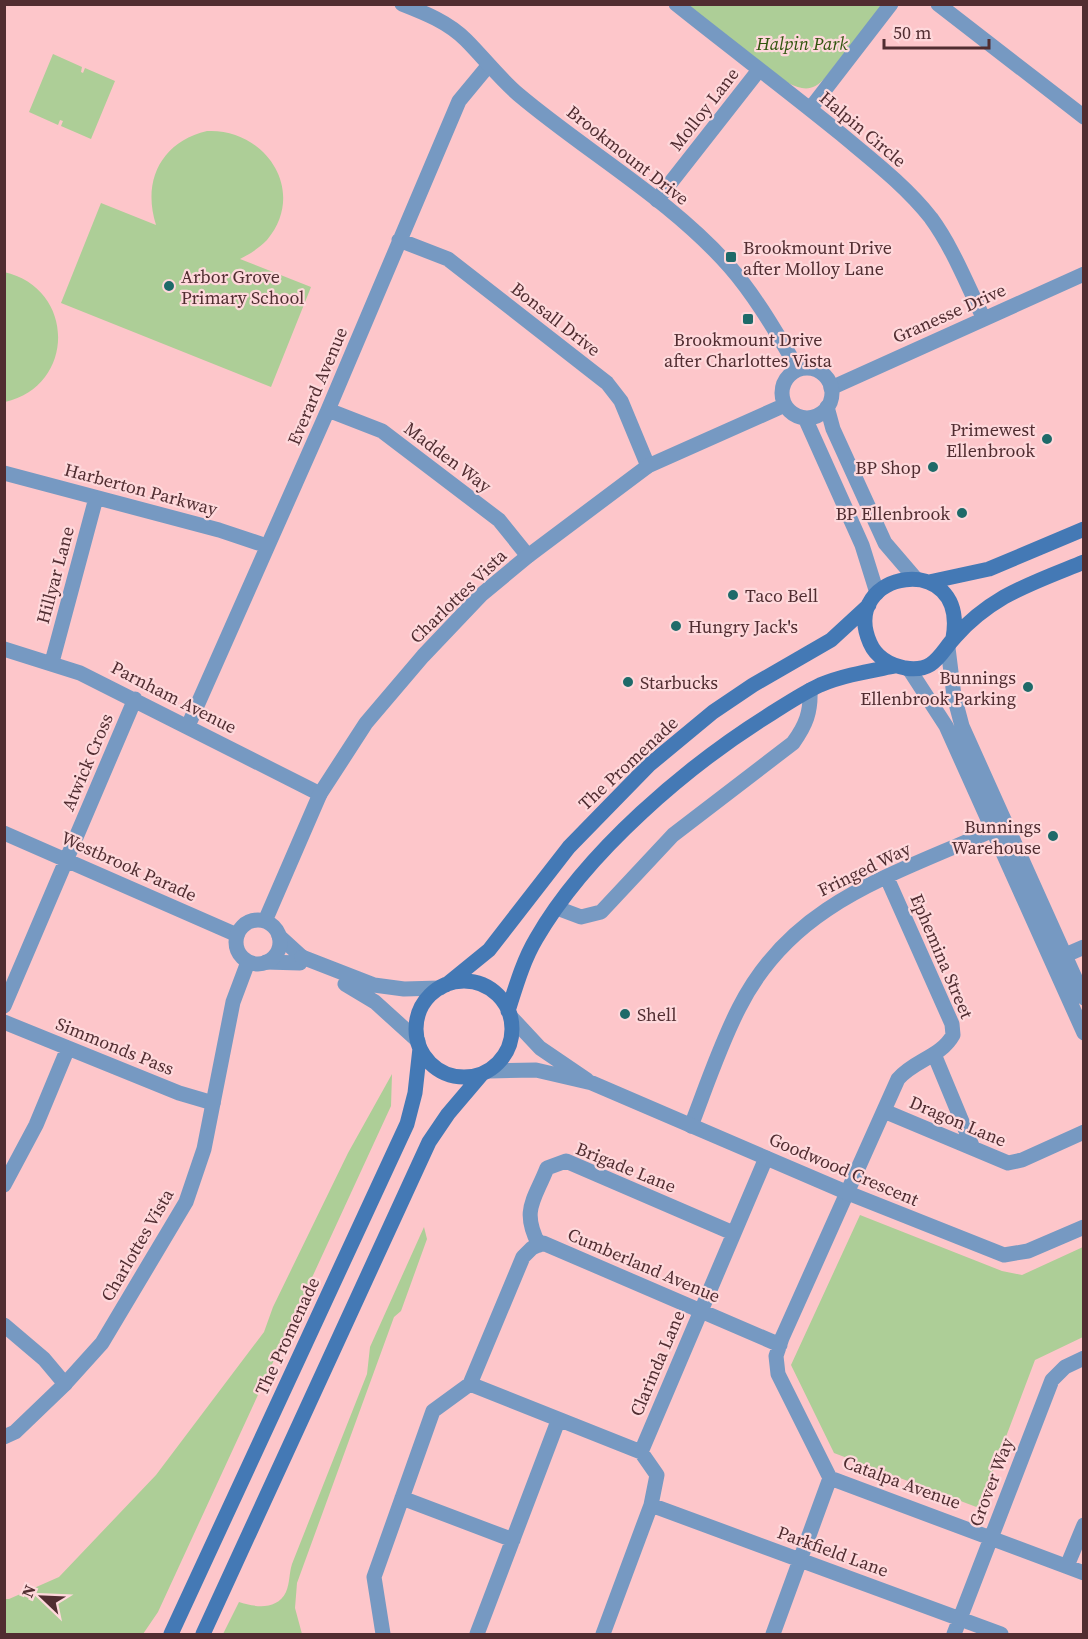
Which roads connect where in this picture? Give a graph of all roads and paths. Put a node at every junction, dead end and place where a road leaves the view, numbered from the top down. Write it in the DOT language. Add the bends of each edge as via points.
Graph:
graph roads {
  1 [pos="676,4"];
  2 [pos="891,4"];
  3 [pos="938,4"];
  4 [pos="404,5"];
  5 [pos="488,66"];
  6 [pos="759,70"];
  7 [pos="810,109"];
  8 [pos="1083,117"];
  9 [pos="657,200"];
  10 [pos="399,240"];
  11 [pos="1083,274"];
  12 [pos="984,319"];
  13 [pos="798,369"];
  14 [pos="831,388"];
  15 [pos="784,405"];
  16 [pos="827,407"];
  17 [pos="328,410"];
  18 [pos="805,418"];
  19 [pos="648,466"];
  20 [pos="4,473"];
  21 [pos="96,498"];
  22 [pos="1083,529"];
  23 [pos="267,546"];
  24 [pos="528,556"];
  25 [pos="1083,562"];
  26 [pos="922,580"];
  27 [pos="873,599"];
  28 [pos="951,643"];
  29 [pos="4,649"];
  30 [pos="52,662"];
  31 [pos="902,667"];
  32 [pos="810,690"];
  33 [pos="135,699"];
  34 [pos="188,726"];
  35 [pos="955,744"];
  36 [pos="975,754"];
  37 [pos="320,794"];
  38 [pos="993,830"];
  39 [pos="4,833"];
  40 [pos="67,859"];
  41 [pos="887,878"];
  42 [pos="557,908"];
  43 [pos="265,921"];
  44 [pos="237,935"];
  45 [pos="279,936"];
  46 [pos="1083,947"];
  47 [pos="1058,958"];
  48 [pos="301,960"];
  49 [pos="248,962"];
  50 [pos="266,962"];
  51 [pos="443,986"];
  52 [pos="1083,998"];
  53 [pos="4,1006"];
  54 [pos="509,1014"];
  55 [pos="4,1022"];
  56 [pos="1083,1033"];
  57 [pos="419,1045"];
  58 [pos="68,1048"];
  59 [pos="934,1054"];
  60 [pos="485,1072"];
  61 [pos="592,1083"];
  62 [pos="213,1103"];
  63 [pos="884,1111"];
  64 [pos="691,1126"];
  65 [pos="1083,1132"];
  66 [pos="973,1148"];
  67 [pos="766,1158"];
  68 [pos="4,1185"];
  69 [pos="848,1193"];
  70 [pos="1083,1227"];
  71 [pos="733,1233"];
  72 [pos="539,1245"];
  73 [pos="700,1311"];
  74 [pos="4,1325"];
  75 [pos="780,1345"];
  76 [pos="1083,1358"];
  77 [pos="65,1384"];
  78 [pos="470,1384"];
  79 [pos="558,1421"];
  80 [pos="4,1437"];
  81 [pos="641,1452"];
  82 [pos="830,1478"];
  83 [pos="402,1498"];
  84 [pos="651,1505"];
  85 [pos="1083,1525"];
  86 [pos="991,1536"];
  87 [pos="513,1540"];
  88 [pos="800,1560"];
  89 [pos="1067,1566"];
  90 [pos="1083,1573"];
  91 [pos="960,1619"];
  92 [pos="171,1635"];
  93 [pos="203,1635"];
  94 [pos="382,1635"];
  95 [pos="477,1635"];
  96 [pos="603,1635"];
  97 [pos="773,1635"];
  98 [pos="954,1635"];
  99 [pos="1001,1635"];
  1 -- 6 [label="street, Halpin Circle"];
  2 -- 7 [label="street"];
  3 -- 8 [label="street"];
  4 -- 5 [label="street, Brookmount Drive" via="437,18 465,39"];
  5 -- 9 [label="street, Brookmount Drive" via="520,96"];
  5 -- 10 [label="street, Everard Avenue" via="459,101"];
  6 -- 7 [label="street, Halpin Circle"];
  6 -- 9 [label="street, Molloy Lane"];
  7 -- 12 [label="street, Halpin Circle" via="879,165 929,216"];
  9 -- 13 [label="street, Brookmount Drive" via="730,268 765,313"];
  10 -- 17 [label="street, Everard Avenue"];
  10 -- 19 [label="street, Bonsall Drive" via="448,259 607,383 621,401"];
  11 -- 12 [label="street, Granesse Drive"];
  12 -- 14 [label="street, Granesse Drive"];
  13 -- 14 [label="street" via="819,370"];
  13 -- 15 [label="street" via="783,384"];
  14 -- 16 [label="street"];
  15 -- 18 [label="street"];
  15 -- 19 [label="street, Charlottes Vista"];
  16 -- 18 [label="street" via="818,416"];
  16 -- 26 [label="street" via="832,429 885,543"];
  17 -- 23 [label="street, Everard Avenue"];
  17 -- 24 [label="street, Madden Way" via="382,431 499,520"];
  18 -- 27 [label="street" via="862,545"];
  19 -- 24 [label="street, Charlottes Vista"];
  20 -- 21 [label="street, Harberton Parkway"];
  21 -- 23 [label="street, Harberton Parkway"];
  21 -- 30 [label="street, Hillyar Lane"];
  22 -- 26 [label="main road" via="989,569"];
  23 -- 34 [label="street, Everard Avenue"];
  24 -- 37 [label="street, Charlottes Vista" via="481,596 423,656 366,723"];
  25 -- 28 [label="main road" via="1005,597"];
  26 -- 27 [label="main road" via="894,581"];
  26 -- 28 [label="main road" via="940,589 952,605 956,625"];
  27 -- 31 [label="main road" via="865,620 866,635 882,659"];
  27 -- 51 [label="main road, The Promenade" via="831,640 713,712 649,765 569,847 489,950"];
  28 -- 31 [label="main road" via="931,664"];
  28 -- 36 [label="street" via="956,708"];
  29 -- 30 [label="street, Parnham Avenue"];
  30 -- 33 [label="street, Parnham Avenue"];
  31 -- 32 [label="main road" via="834,680"];
  31 -- 35 [label="street" via="937,709"];
  32 -- 42 [label="main road" via="750,727 670,786 598,859"];
  32 -- 42 [label="street" via="806,724 793,743 672,835 601,912 581,917"];
  33 -- 34 [label="street, Parnham Avenue"];
  33 -- 40 [label="street, Atwick Cross"];
  34 -- 37 [label="street, Parnham Avenue"];
  35 -- 36 [label="street" via="964,752"];
  35 -- 38 [label="street"];
  36 -- 47 [label="street"];
  37 -- 43 [label="street, Charlottes Vista"];
  38 -- 41 [label="street, Fringed Way"];
  38 -- 47 [label="street"];
  39 -- 40 [label="street, Westbrook Parade"];
  40 -- 44 [label="street, Westbrook Parade"];
  40 -- 53 [label="street, Atwick Cross"];
  41 -- 59 [label="street, Ephemina Street" via="952,1024 953,1035 948,1044"];
  41 -- 64 [label="street, Fringed Way" via="834,902 802,925 774,953 738,1008"];
  42 -- 54 [label="main road" via="529,953"];
  43 -- 44 [label="street" via="249,921"];
  43 -- 45 [label="street"];
  44 -- 49 [label="street" via="237,950"];
  45 -- 48 [label="street"];
  45 -- 50 [label="street" via="277,952"];
  46 -- 47 [label="street"];
  47 -- 52 [label="street"];
  47 -- 56 [label="street"];
  48 -- 50 [label="street"];
  48 -- 51 [label="street" via="374,985 404,989"];
  48 -- 57 [label="street" via="362,993"];
  49 -- 50 [label="street"];
  49 -- 62 [label="street, Charlottes Vista" via="233,1002"];
  51 -- 54 [label="main road" via="466,981 486,986 497,994"];
  51 -- 57 [label="main road" via="421,1008 417,1021"];
  54 -- 60 [label="main road" via="511,1038 507,1051"];
  54 -- 61 [label="street, Goodwood Crescent" via="540,1048"];
  55 -- 58 [label="street, Simmonds Pass"];
  57 -- 60 [label="main road" via="431,1065 442,1072 462,1077"];
  57 -- 92 [label="main road, The Promenade" via="415,1094 407,1124"];
  58 -- 62 [label="street, Simmonds Pass"];
  58 -- 68 [label="street" via="36,1125"];
  59 -- 63 [label="street, Ephemina Street" via="898,1079"];
  59 -- 66 [label="street"];
  60 -- 61 [label="street, Goodwood Crescent" via="536,1070"];
  60 -- 93 [label="main road" via="448,1113 429,1142"];
  61 -- 64 [label="street, Goodwood Crescent"];
  62 -- 77 [label="street, Charlottes Vista" via="204,1149 186,1202 102,1343"];
  63 -- 66 [label="street, Dragon Lane"];
  63 -- 69 [label="street, Ephemina Street"];
  64 -- 67 [label="street, Goodwood Crescent"];
  65 -- 66 [label="street, Dragon Lane" via="1008,1163"];
  67 -- 69 [label="street, Goodwood Crescent"];
  67 -- 71 [label="street, Clarinda Lane"];
  69 -- 70 [label="street, Goodwood Crescent" via="1004,1255 1028,1251"];
  69 -- 75 [label="street, Catalpa Avenue"];
  71 -- 72 [label="street, Brigade Lane" via="566,1161 547,1168 528,1214"];
  71 -- 73 [label="street, Clarinda Lane"];
  72 -- 73 [label="street, Cumberland Avenue" via="543,1243"];
  72 -- 78 [label="street, Cumberland Avenue" via="523,1257"];
  73 -- 75 [label="street, Cumberland Avenue"];
  73 -- 81 [label="street, Clarinda Lane"];
  74 -- 77 [label="street" via="44,1359"];
  75 -- 82 [label="street, Catalpa Avenue" via="776,1356 778,1374"];
  76 -- 86 [label="street, Grover Way" via="1065,1367 1052,1380"];
  77 -- 80 [label="street, Charlottes Vista" via="15,1432"];
  78 -- 79 [label="street"];
  78 -- 83 [label="street" via="434,1411"];
  79 -- 81 [label="street"];
  79 -- 87 [label="street"];
  81 -- 84 [label="street" via="657,1475"];
  82 -- 86 [label="street, Catalpa Avenue"];
  82 -- 88 [label="street"];
  83 -- 87 [label="street"];
  83 -- 94 [label="street" via="374,1577"];
  84 -- 88 [label="street, Parkfield Lane"];
  84 -- 96 [label="street"];
  85 -- 89 [label="street"];
  86 -- 89 [label="street, Catalpa Avenue"];
  86 -- 91 [label="street, Grover Way"];
  87 -- 95 [label="street"];
  88 -- 91 [label="street, Parkfield Lane"];
  88 -- 97 [label="street"];
  89 -- 90 [label="street, Catalpa Avenue"];
  91 -- 98 [label="street, Grover Way"];
  91 -- 99 [label="street, Parkfield Lane"];
}
